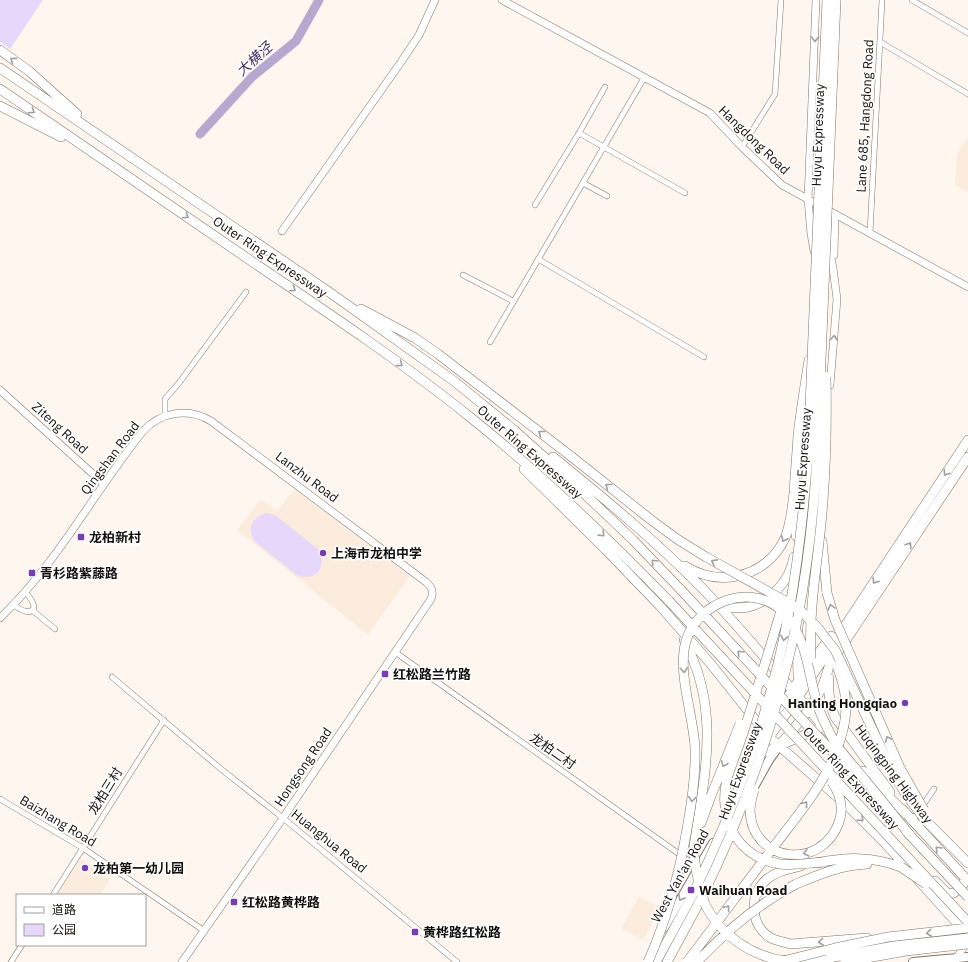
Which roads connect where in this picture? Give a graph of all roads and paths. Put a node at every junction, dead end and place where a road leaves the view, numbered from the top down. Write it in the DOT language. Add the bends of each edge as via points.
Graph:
graph roads {
  1 [pos="435,0"];
  2 [pos="502,0"];
  3 [pos="781,0"];
  4 [pos="816,0"];
  5 [pos="827,0"];
  6 [pos="832,0"];
  7 [pos="836,0"];
  8 [pos="882,0"];
  9 [pos="912,0"];
  10 [pos="968,33"];
  11 [pos="880,42"];
  12 [pos="0,50"];
  13 [pos="0,68"];
  14 [pos="644,78"];
  15 [pos="605,87"];
  16 [pos="0,89"];
  17 [pos="968,94"];
  18 [pos="0,106"];
  19 [pos="579,133"];
  20 [pos="742,146"];
  21 [pos="604,147"];
  22 [pos="583,182"];
  23 [pos="176,188"];
  24 [pos="685,193"];
  25 [pos="607,196"];
  26 [pos="808,199"];
  27 [pos="166,202"];
  28 [pos="536,205"];
  29 [pos="826,209"];
  30 [pos="835,214"];
  31 [pos="282,231"];
  32 [pos="870,233"];
  33 [pos="538,259"];
  34 [pos="833,268"];
  35 [pos="463,275"];
  36 [pos="968,287"];
  37 [pos="246,292"];
  38 [pos="332,294"];
  39 [pos="514,301"];
  40 [pos="824,307"];
  41 [pos="813,335"];
  42 [pos="490,342"];
  43 [pos="704,357"];
  44 [pos="454,381"];
  45 [pos="0,390"];
  46 [pos="813,412"];
  47 [pos="468,415"];
  48 [pos="165,416"];
  49 [pos="968,440"];
  50 [pos="968,457"];
  51 [pos="104,484"];
  52 [pos="822,515"];
  53 [pos="643,533"];
  54 [pos="800,542"];
  55 [pos="426,582"];
  56 [pos="25,592"];
  57 [pos="14,605"];
  58 [pos="660,606"];
  59 [pos="719,606"];
  60 [pos="32,610"];
  61 [pos="853,614"];
  62 [pos="0,618"];
  63 [pos="817,627"];
  64 [pos="55,629"];
  65 [pos="841,647"];
  66 [pos="770,650"];
  67 [pos="395,652"];
  68 [pos="112,677"];
  69 [pos="799,681"];
  70 [pos="812,682"];
  71 [pos="795,694"];
  72 [pos="778,698"];
  73 [pos="808,709"];
  74 [pos="164,720"];
  75 [pos="823,726"];
  76 [pos="767,734"];
  77 [pos="797,739"];
  78 [pos="779,746"];
  79 [pos="761,754"];
  80 [pos="746,781"];
  81 [pos="934,789"];
  82 [pos="0,799"];
  83 [pos="906,814"];
  84 [pos="283,818"];
  85 [pos="912,821"];
  86 [pos="910,835"];
  87 [pos="882,841"];
  88 [pos="950,845"];
  89 [pos="83,848"];
  90 [pos="694,855"];
  91 [pos="823,862"];
  92 [pos="968,863"];
  93 [pos="900,867"];
  94 [pos="699,868"];
  95 [pos="967,879"];
  96 [pos="54,894"];
  97 [pos="968,897"];
  98 [pos="966,919"];
  99 [pos="203,930"];
  100 [pos="967,932"];
  101 [pos="888,937"];
  102 [pos="968,941"];
  103 [pos="968,944"];
  104 [pos="21,946"];
  105 [pos="968,957"];
  106 [pos="950,960"];
  107 [pos="11,962"];
  108 [pos="182,962"];
  109 [pos="457,962"];
  110 [pos="647,962"];
  111 [pos="657,962"];
  112 [pos="667,962"];
  113 [pos="687,962"];
  114 [pos="697,962"];
  115 [pos="779,962"];
  116 [pos="793,962"];
  117 [pos="845,962"];
  118 [pos="913,962"];
  1 -- 31 [label="street" via="401,62"];
  2 -- 14 [label="street, Hangdong Road"];
  3 -- 20 [label="street" via="775,94"];
  4 -- 26 [label="street, one-way"];
  5 -- 41 [label="highway, Huyu Expressway, bridge"];
  6 -- 29 [label="street"];
  7 -- 40 [label="highway, Huyu Expressway, bridge"];
  8 -- 11 [label="street, Lane 685, Hangdong Road"];
  9 -- 10 [label="street"];
  11 -- 17 [label="street"];
  11 -- 32 [label="street, Lane 685, Hangdong Road"];
  23 -- 12 [label="highway, one-way" via="85,122 40,81"];
  13 -- 23 [label="highway, Outer Ring Expressway"];
  14 -- 20 [label="street, Hangdong Road" via="710,113"];
  14 -- 21 [label="street"];
  15 -- 19 [label="street"];
  16 -- 27 [label="highway, Outer Ring Expressway, one-way"];
  18 -- 27 [label="highway" via="70,142"];
  19 -- 21 [label="street"];
  19 -- 28 [label="street"];
  20 -- 26 [label="street, Hangdong Road" via="782,185"];
  21 -- 22 [label="street"];
  21 -- 24 [label="street"];
  22 -- 25 [label="street"];
  22 -- 33 [label="street"];
  23 -- 38 [label="highway, Outer Ring Expressway"];
  26 -- 29 [label="street, Hangdong Road"];
  26 -- 46 [label="street" via="817,262 818,328"];
  27 -- 47 [label="highway, Outer Ring Expressway, one-way" via="322,309"];
  29 -- 30 [label="street, Hangdong Road"];
  29 -- 34 [label="street" via="825,231"];
  30 -- 32 [label="street, Hangdong Road"];
  30 -- 34 [label="street"];
  32 -- 36 [label="street, Hangdong Road"];
  33 -- 39 [label="street"];
  33 -- 43 [label="street"];
  69 -- 34 [label="street, one-way" via="817,550 837,300"];
  35 -- 39 [label="street"];
  37 -- 48 [label="street" via="165,399"];
  38 -- 44 [label="highway, Outer Ring Expressway"];
  63 -- 38 [label="highway, one-way, bridge" via="798,609 778,596 677,539 438,354"];
  39 -- 42 [label="street"];
  40 -- 52 [label="highway, bridge" via="827,434"];
  40 -- 72 [label="highway, Huyu Expressway, bridge" via="817,455 810,537 797,620"];
  41 -- 53 [label="highway, one-way, bridge" via="801,409 792,513 785,538 769,560 746,575 730,578 705,576 676,559"];
  41 -- 54 [label="highway, Huyu Expressway, bridge" via="808,454"];
  44 -- 53 [label="highway" via="516,427"];
  86 -- 44 [label="highway, Outer Ring Expressway, one-way, bridge" via="633,540 514,430"];
  45 -- 51 [label="street, Ziteng Road"];
  46 -- 59 [label="highway" via="805,429 793,564 780,586 760,603 738,608"];
  46 -- 69 [label="street" via="806,524 796,620"];
  47 -- 58 [label="highway"];
  47 -- 77 [label="highway, Outer Ring Expressway, one-way, bridge" via="520,458 621,552"];
  48 -- 51 [label="street, Qingshan Road" via="143,431"];
  48 -- 55 [label="street, Lanzhu Road" via="189,413 211,420"];
  49 -- 61 [label="highway, one-way"];
  65 -- 50 [label="highway, Huqingping Highway, one-way"];
  51 -- 56 [label="street, Qingshan Road"];
  52 -- 70 [label="highway, bridge" via="811,620"];
  88 -- 52 [label="highway, one-way, bridge" via="925,813 901,770 835,620 827,593 823,564"];
  53 -- 59 [label="highway"];
  54 -- 66 [label="highway, bridge"];
  54 -- 111 [label="highway, Huyu Expressway, one-way, bridge" via="780,655 740,786 692,896"];
  55 -- 67 [label="street, Hongsong Road" via="432,588 432,597"];
  56 -- 57 [label="street, Qingshan Road"];
  56 -- 60 [label="street" via="34,603"];
  57 -- 60 [label="street" via="24,612"];
  57 -- 62 [label="street, Qingshan Road"];
  58 -- 76 [label="highway"];
  58 -- 90 [label="highway" via="690,652 702,686 707,720 707,760"];
  59 -- 71 [label="highway"];
  60 -- 64 [label="street"];
  61 -- 69 [label="highway" via="841,623"];
  61 -- 71 [label="highway" via="821,662 817,679 808,691"];
  63 -- 88 [label="highway, bridge" via="835,650 905,793 926,821"];
  113 -- 63 [label="highway, one-way, bridge" via="813,794 832,761 843,731 847,696 832,652"];
  65 -- 73 [label="highway, Huqingping Highway" via="827,670 822,687"];
  65 -- 83 [label="highway, Huqingping Highway" via="830,677 828,698 831,709"];
  66 -- 90 [label="highway, one-way, bridge" via="706,808"];
  66 -- 91 [label="highway, bridge" via="726,782 724,806 727,820 733,835 756,856 781,864"];
  67 -- 84 [label="street, Hongsong Road"];
  67 -- 94 [label="street, 龙柏二村"];
  68 -- 74 [label="street, Huanghua Road"];
  69 -- 71 [label="highway"];
  70 -- 86 [label="highway, bridge" via="824,722 837,746"];
  70 -- 110 [label="highway, one-way, bridge" via="800,637 781,610 773,604 743,597 724,601 712,606 691,628 683,656 694,730 695,771 692,799 675,886 665,919"];
  71 -- 73 [label="highway"];
  71 -- 76 [label="highway"];
  77 -- 72 [label="highway, one-way, bridge" via="836,788 841,802 841,816 828,842 816,851 799,855 773,850 764,843 756,832 750,811"];
  72 -- 112 [label="highway, Huyu Expressway, bridge" via="749,789 727,843 700,901"];
  73 -- 75 [label="highway"];
  73 -- 78 [label="highway, Huqingping Highway"];
  74 -- 84 [label="street, Huanghua Road"];
  74 -- 89 [label="street, 龙柏三村"];
  75 -- 78 [label="highway"];
  75 -- 83 [label="highway" via="872,781"];
  76 -- 78 [label="highway"];
  76 -- 79 [label="main road, West Yan'an Road"];
  76 -- 80 [label="main road"];
  77 -- 98 [label="highway, Outer Ring Expressway, bridge"];
  78 -- 79 [label="highway"];
  78 -- 87 [label="highway, one-way" via="850,808"];
  78 -- 111 [label="main road, West Yan'an Road"];
  79 -- 80 [label="main road, West Yan'an Road"];
  80 -- 94 [label="main road, West Yan'an Road"];
  81 -- 85 [label="street"];
  82 -- 89 [label="street, Baizhang Road"];
  83 -- 85 [label="highway, Huqingping Highway"];
  84 -- 99 [label="street, Hongsong Road"];
  84 -- 109 [label="street, Huanghua Road"];
  95 -- 85 [label="highway, Huqingping Highway, one-way"];
  86 -- 97 [label="highway, Outer Ring Expressway, bridge"];
  87 -- 95 [label="highway" via="928,874 948,894 954,894"];
  87 -- 100 [label="highway"];
  88 -- 92 [label="highway"];
  89 -- 96 [label="street, 龙柏三村"];
  89 -- 99 [label="street, Baizhang Road"];
  90 -- 116 [label="highway, bridge" via="698,880 706,904 726,932 756,953"];
  91 -- 93 [label="highway" via="870,858"];
  101 -- 91 [label="highway, one-way, bridge" via="791,944 769,937 761,929 753,910 755,898 766,880 783,871"];
  93 -- 98 [label="highway, bridge" via="937,892"];
  93 -- 114 [label="highway, bridge" via="869,863 852,865 824,872 796,884 756,908"];
  94 -- 110 [label="main road, West Yan'an Road, one-way"];
  99 -- 108 [label="street, Hongsong Road"];
  100 -- 101 [label="highway, one-way, bridge"];
  100 -- 106 [label="street"];
  100 -- 116 [label="highway, bridge" via="817,961"];
  101 -- 115 [label="highway, bridge"];
  102 -- 106 [label="street"];
  103 -- 117 [label="highway, bridge" via="906,951"];
  104 -- 107 [label="street"];
  105 -- 106 [label="main road"];
  106 -- 118 [label="main road"];
}
